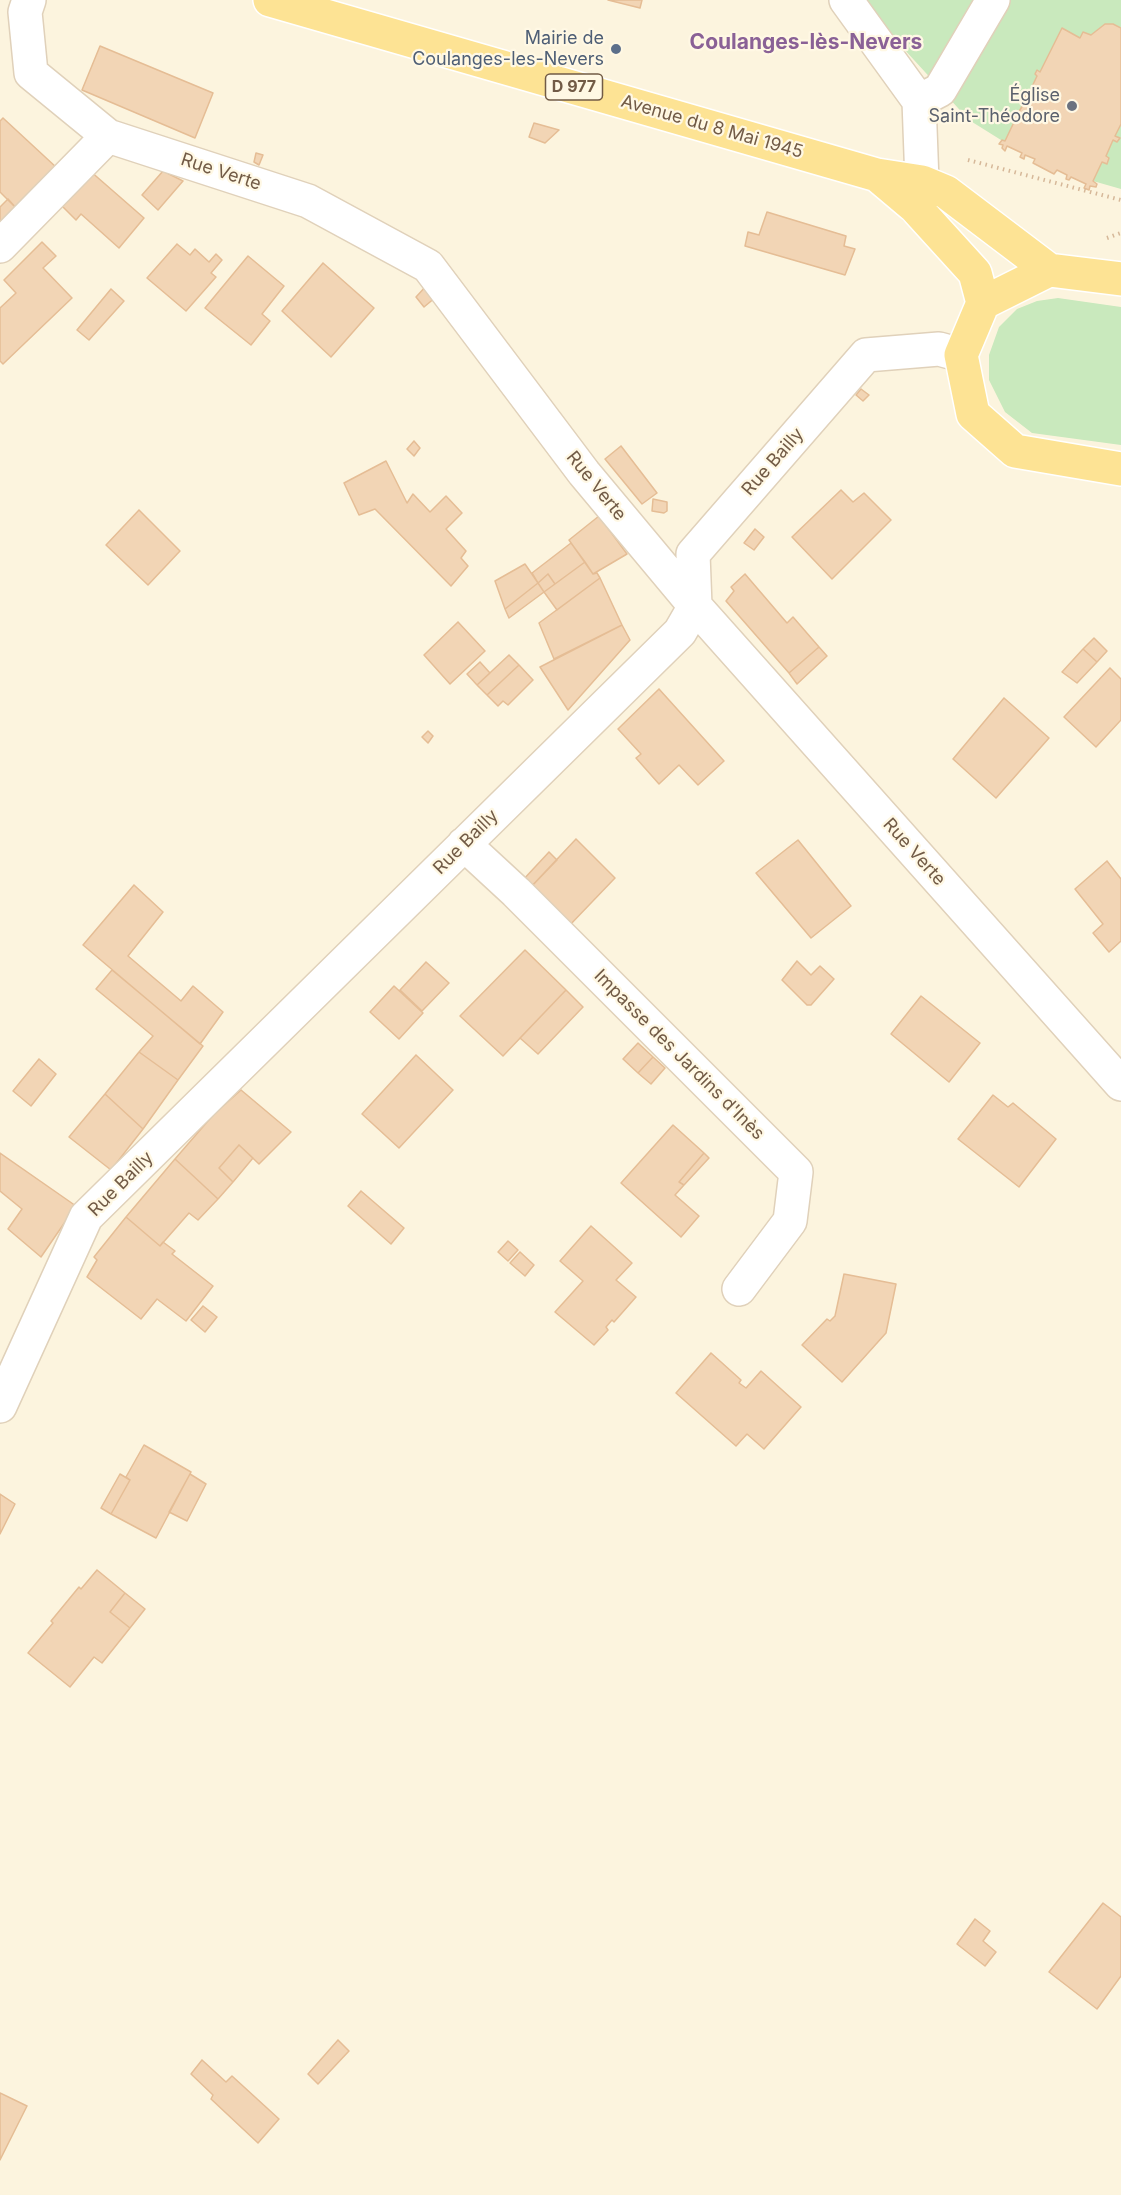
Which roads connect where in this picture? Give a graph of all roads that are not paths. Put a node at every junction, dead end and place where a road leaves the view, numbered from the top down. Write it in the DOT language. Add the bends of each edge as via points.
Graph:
graph roads {
  1 [pos="29,0"];
  2 [pos="270,0"];
  3 [pos="846,0"];
  4 [pos="993,0"];
  5 [pos="920,101"];
  6 [pos="108,136"];
  7 [pos="918,194"];
  8 [pos="0,246"];
  9 [pos="1049,270"];
  10 [pos="1121,279"];
  11 [pos="983,303"];
  12 [pos="961,355"];
  13 [pos="1121,469"];
  14 [pos="695,606"];
  15 [pos="464,844"];
  16 [pos="1121,1084"];
  17 [pos="738,1289"];
  18 [pos="0,1406"];
  1 -- 6 [label="street, Rue Verte" via="25,12 31,73"];
  2 -- 7 [label="main road, Avenue du 8 Mai 1945 / D 977" via="877,175"];
  3 -- 5 [label="street"];
  4 -- 5 [label="street" via="940,90"];
  5 -- 7 [label="street"];
  6 -- 8 [label="street"];
  6 -- 14 [label="street, Rue Verte" via="308,201 428,266 584,473"];
  7 -- 9 [label="main road, Avenue du 8 Mai 1945 / D 977" via="946,192"];
  7 -- 11 [label="main road" via="975,273"];
  9 -- 10 [label="main road"];
  9 -- 11 [label="main road"];
  11 -- 12 [label="main road"];
  12 -- 13 [label="main road" via="974,414 1016,451"];
  12 -- 14 [label="street, Rue Bailly" via="939,349 866,355 693,554"];
  14 -- 15 [label="street, Rue Bailly" via="680,632"];
  14 -- 16 [label="street, Rue Verte"];
  15 -- 17 [label="street, Impasse des Jardins d'Inès" via="796,1172 790,1221"];
  15 -- 18 [label="street, Rue Bailly" via="86,1217"];
}
